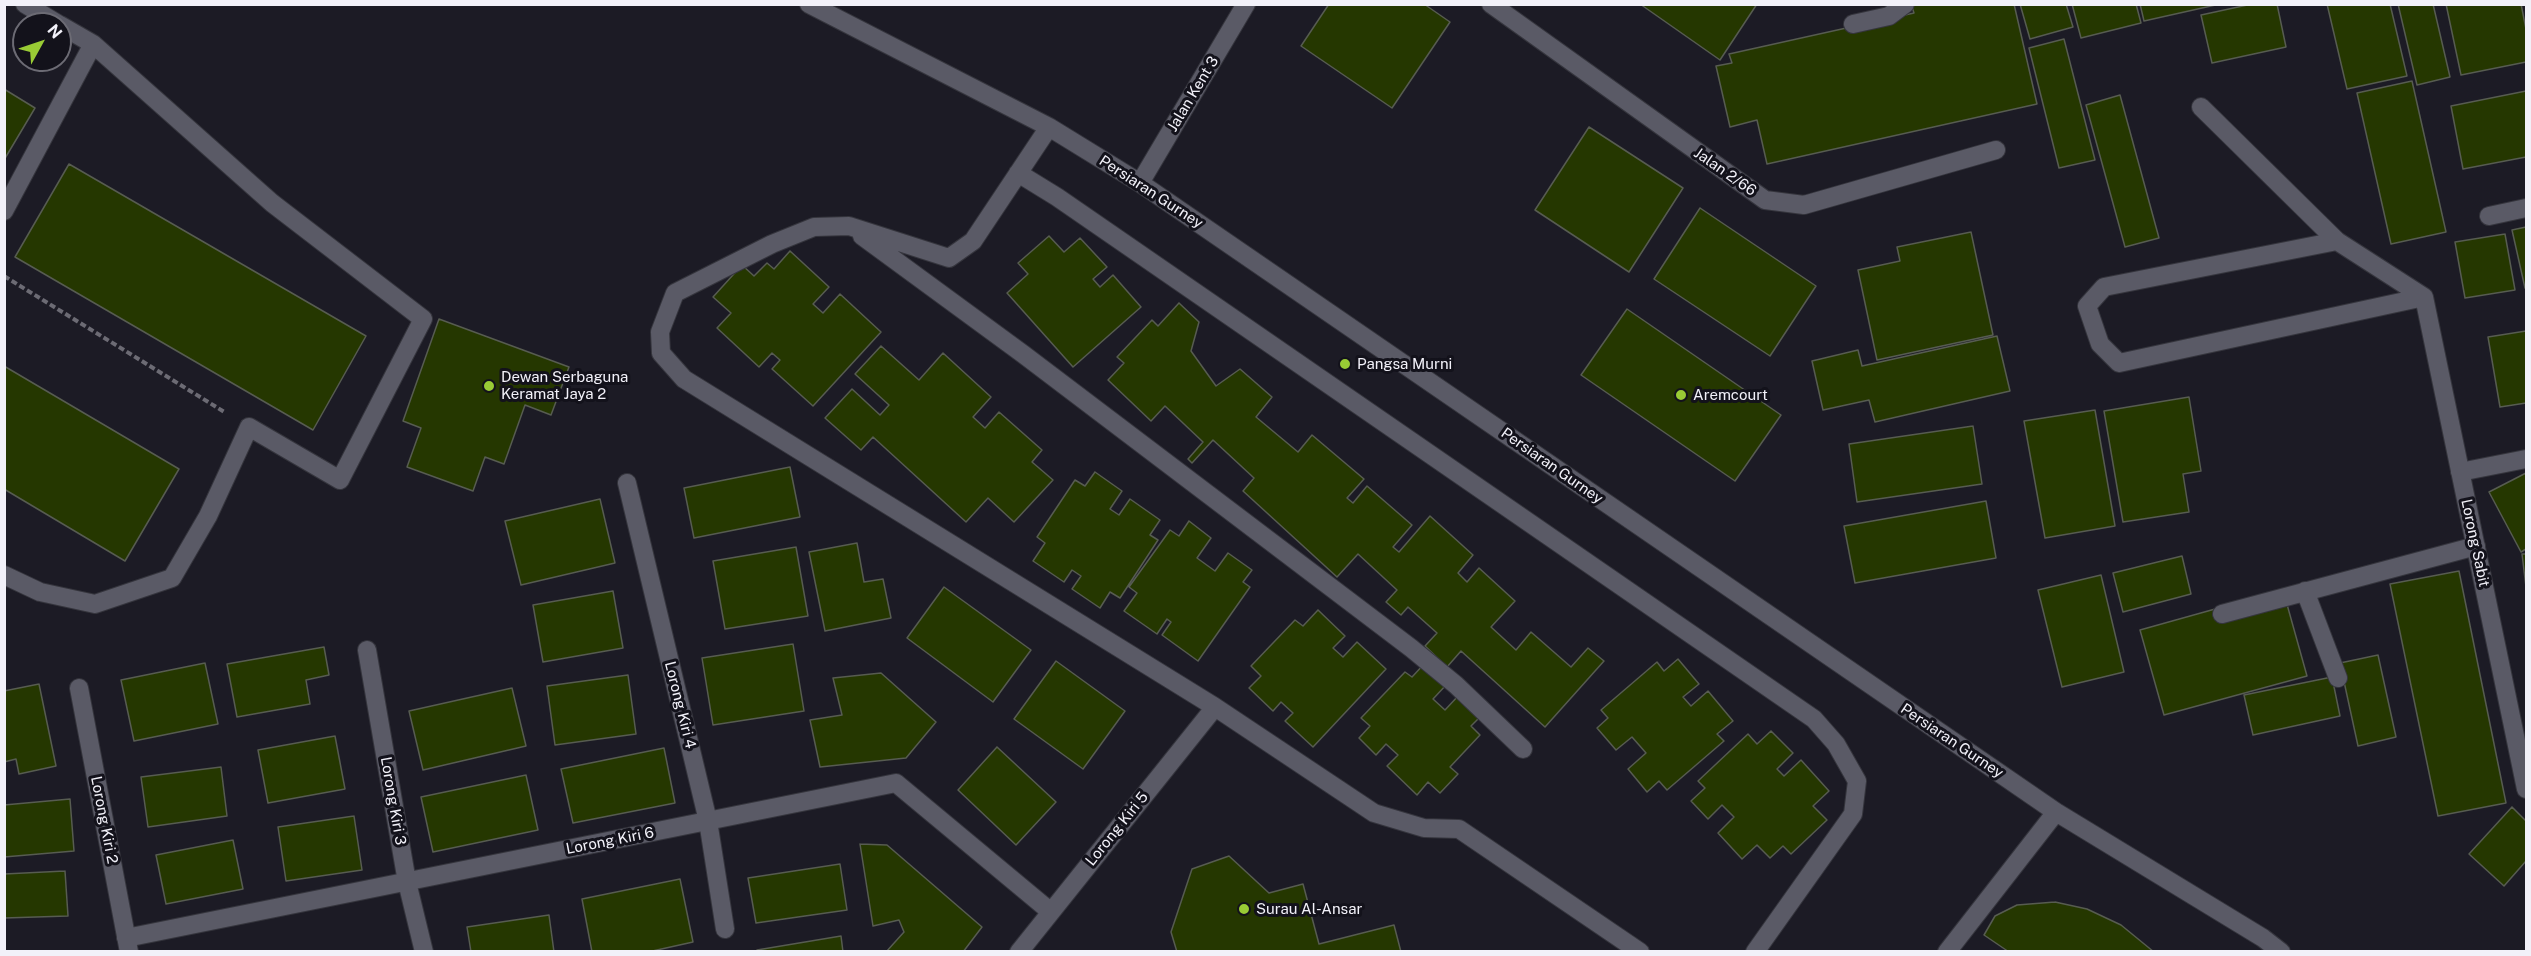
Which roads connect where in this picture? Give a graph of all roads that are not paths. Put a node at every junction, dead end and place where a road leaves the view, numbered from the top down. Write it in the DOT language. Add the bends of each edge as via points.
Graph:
graph roads {
  1 [pos="25,4"];
  2 [pos="809,4"];
  3 [pos="1245,4"];
  4 [pos="1491,4"];
  5 [pos="1905,4"];
  6 [pos="38,12"];
  7 [pos="1853,24"];
  8 [pos="72,33"];
  9 [pos="93,45"];
  10 [pos="2201,107"];
  11 [pos="1049,127"];
  12 [pos="1996,150"];
  13 [pos="1018,173"];
  14 [pos="1140,183"];
  15 [pos="2526,208"];
  16 [pos="4,212"];
  17 [pos="2489,216"];
  18 [pos="849,226"];
  19 [pos="2337,241"];
  20 [pos="2424,297"];
  21 [pos="2526,459"];
  22 [pos="2460,472"];
  23 [pos="627,483"];
  24 [pos="2476,546"];
  25 [pos="4,575"];
  26 [pos="2305,591"];
  27 [pos="2222,614"];
  28 [pos="367,650"];
  29 [pos="2338,678"];
  30 [pos="79,688"];
  31 [pos="1215,707"];
  32 [pos="1523,749"];
  33 [pos="2526,789"];
  34 [pos="2056,812"];
  35 [pos="708,821"];
  36 [pos="407,882"];
  37 [pos="1051,912"];
  38 [pos="725,929"];
  39 [pos="127,945"];
  40 [pos="424,951"];
  41 [pos="1020,951"];
  42 [pos="1640,951"];
  43 [pos="1755,951"];
  44 [pos="1947,951"];
  45 [pos="2281,951"];
  1 -- 6 [label="street"];
  2 -- 11 [label="street, Persiaran Gurney"];
  3 -- 14 [label="street, Jalan Kent 3"];
  4 -- 12 [label="street, Jalan 2/66" via="1765,200 1803,205"];
  5 -- 7 [label="street" via="1889,16"];
  8 -- 9 [label="street"];
  9 -- 16 [label="street"];
  9 -- 25 [label="street" via="272,203 423,319 340,480 249,427 208,516 172,578 95,604 40,592"];
  10 -- 19 [label="street"];
  11 -- 13 [label="street"];
  11 -- 14 [label="street, Persiaran Gurney"];
  13 -- 18 [label="street" via="973,241 949,258"];
  13 -- 43 [label="street" via="1814,719 1836,744 1857,781 1852,814"];
  14 -- 34 [label="street, Persiaran Gurney"];
  15 -- 17 [label="street"];
  18 -- 31 [label="street" via="814,227 675,293 660,332 661,353 684,379"];
  18 -- 32 [label="street" via="1411,648"];
  19 -- 20 [label="street"];
  19 -- 20 [label="street" via="2104,287 2087,306 2100,344 2118,363"];
  20 -- 22 [label="street, Lorong Sabit"];
  21 -- 22 [label="street"];
  22 -- 24 [label="street, Lorong Sabit"];
  23 -- 35 [label="street, Lorong Kiri 4"];
  24 -- 26 [label="street"];
  24 -- 33 [label="street, Lorong Sabit"];
  26 -- 27 [label="street"];
  26 -- 29 [label="street"];
  28 -- 36 [label="street, Lorong Kiri 3"];
  30 -- 39 [label="street, Lorong Kiri 2"];
  31 -- 37 [label="street, Lorong Kiri 5"];
  31 -- 42 [label="street" via="1374,813 1424,828 1460,830"];
  34 -- 44 [label="street"];
  34 -- 45 [label="street, Persiaran Gurney"];
  35 -- 36 [label="street, Lorong Kiri 6"];
  35 -- 37 [label="street, Lorong Kiri 6" via="896,783"];
  35 -- 38 [label="street, Lorong Kiri 4"];
  36 -- 39 [label="street, Lorong Kiri 6"];
  36 -- 40 [label="street, Lorong Kiri 3"];
  37 -- 41 [label="street, Lorong Kiri 5"];
}
